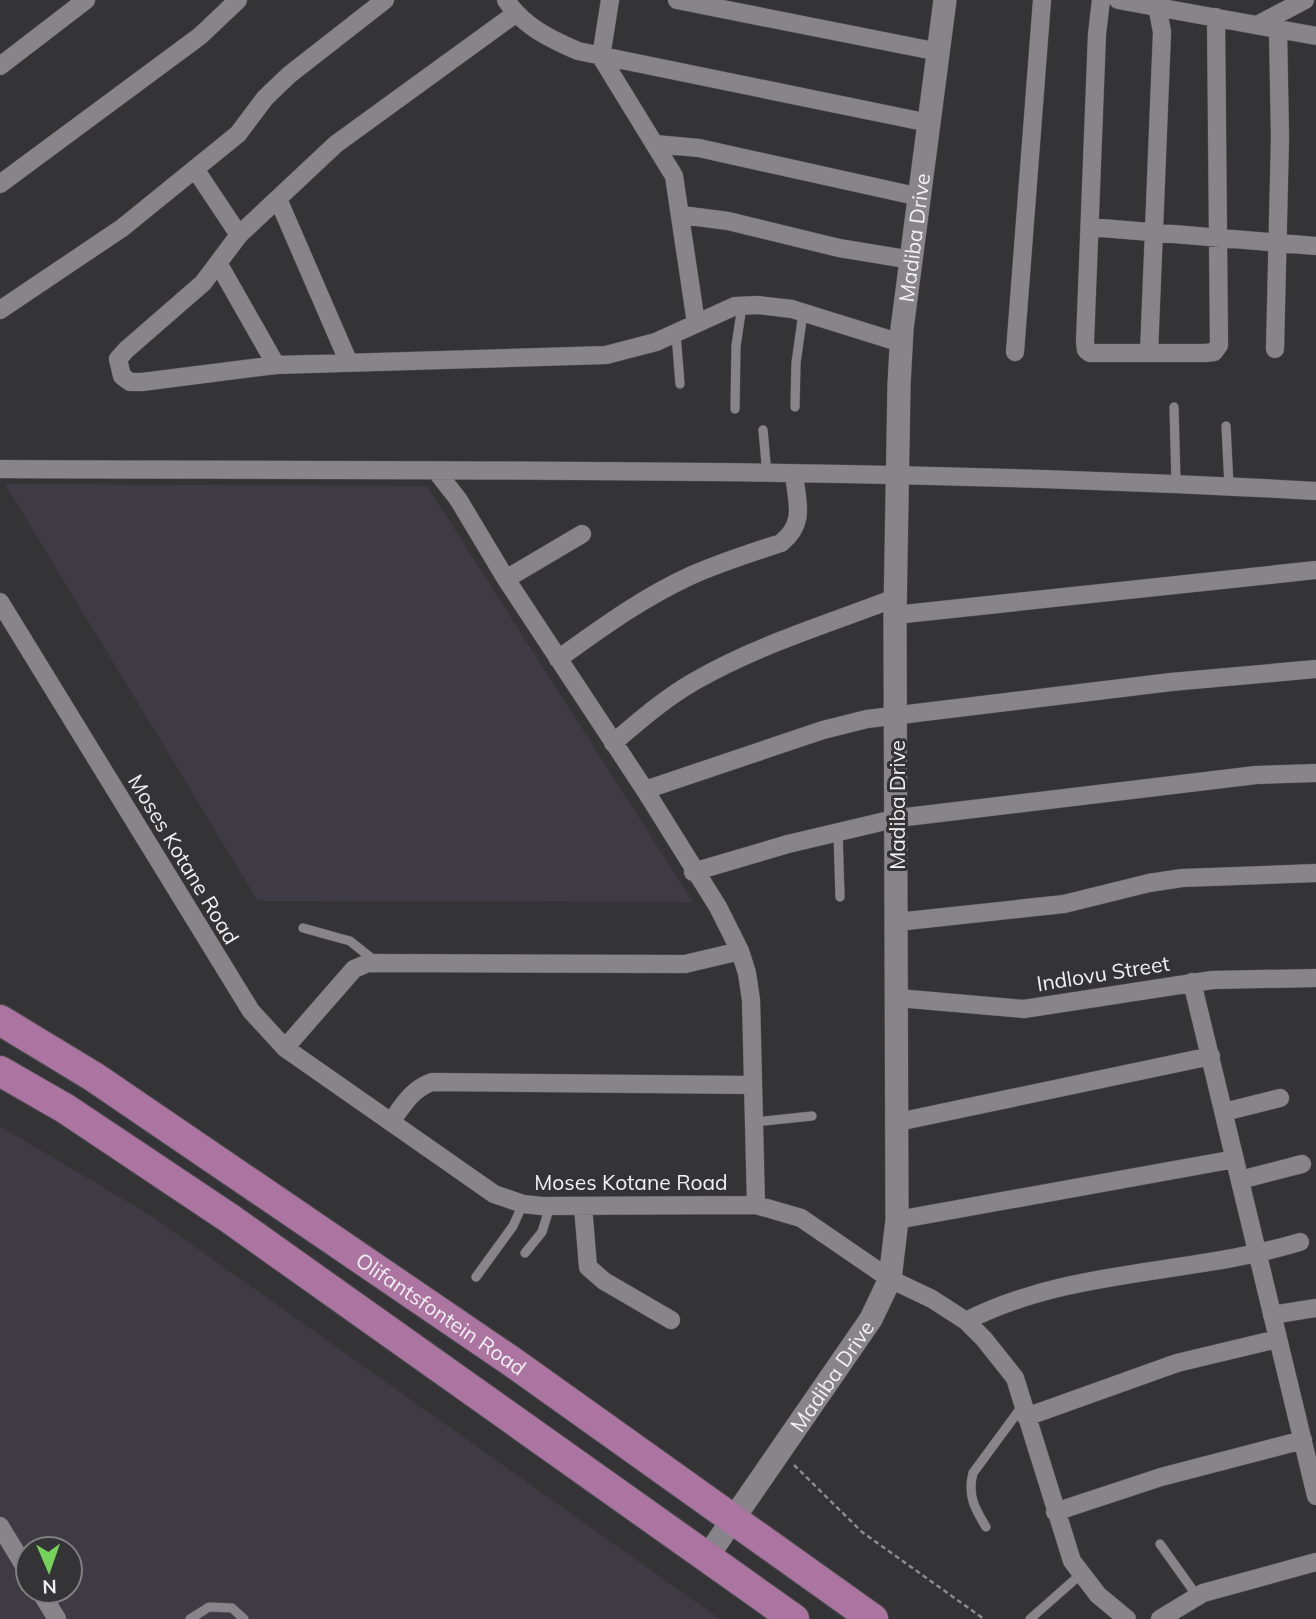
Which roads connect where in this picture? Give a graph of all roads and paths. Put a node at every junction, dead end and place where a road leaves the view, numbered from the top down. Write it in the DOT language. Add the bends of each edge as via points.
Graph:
graph roads {
  1 [pos="86,0"];
  2 [pos="238,0"];
  3 [pos="385,0"];
  4 [pos="610,0"];
  5 [pos="677,0"];
  6 [pos="945,0"];
  7 [pos="1042,0"];
  8 [pos="1101,0"];
  9 [pos="1118,0"];
  10 [pos="1305,0"];
  11 [pos="1157,3"];
  12 [pos="511,7"];
  13 [pos="1216,17"];
  14 [pos="1259,24"];
  15 [pos="1278,28"];
  16 [pos="1316,36"];
  17 [pos="939,52"];
  18 [pos="601,57"];
  19 [pos="0,66"];
  20 [pos="929,123"];
  21 [pos="655,144"];
  22 [pos="195,169"];
  23 [pos="0,184"];
  24 [pos="920,197"];
  25 [pos="278,199"];
  26 [pos="681,215"];
  27 [pos="1090,227"];
  28 [pos="1153,231"];
  29 [pos="239,235"];
  30 [pos="1218,236"];
  31 [pos="1278,243"];
  32 [pos="1316,246"];
  33 [pos="912,260"];
  34 [pos="218,263"];
  35 [pos="742,306"];
  36 [pos="0,310"];
  37 [pos="803,313"];
  38 [pos="696,323"];
  39 [pos="676,334"];
  40 [pos="901,343"];
  41 [pos="1275,349"];
  42 [pos="1015,352"];
  43 [pos="1149,353"];
  44 [pos="348,363"];
  45 [pos="276,365"];
  46 [pos="680,384"];
  47 [pos="795,407"];
  48 [pos="1174,407"];
  49 [pos="735,409"];
  50 [pos="1226,426"];
  51 [pos="763,430"];
  52 [pos="0,469"];
  53 [pos="436,471"];
  54 [pos="767,474"];
  55 [pos="794,474"];
  56 [pos="899,477"];
  57 [pos="1176,483"];
  58 [pos="1229,486"];
  59 [pos="1316,491"];
  60 [pos="582,534"];
  61 [pos="1316,570"];
  62 [pos="506,579"];
  63 [pos="0,602"];
  64 [pos="895,606"];
  65 [pos="558,659"];
  66 [pos="1316,669"];
  67 [pos="896,716"];
  68 [pos="613,743"];
  69 [pos="1316,773"];
  70 [pos="645,790"];
  71 [pos="898,818"];
  72 [pos="838,832"];
  73 [pos="693,872"];
  74 [pos="1316,873"];
  75 [pos="841,898"];
  76 [pos="897,922"];
  77 [pos="303,928"];
  78 [pos="740,951"];
  79 [pos="376,962"];
  80 [pos="1316,978"];
  81 [pos="1192,982"];
  82 [pos="898,998"];
  83 [pos="0,1020"];
  84 [pos="285,1048"];
  85 [pos="1211,1056"];
  86 [pos="0,1071"];
  87 [pos="754,1085"];
  88 [pos="1280,1098"];
  89 [pos="1224,1112"];
  90 [pos="812,1116"];
  91 [pos="391,1122"];
  92 [pos="754,1122"];
  93 [pos="898,1122"];
  94 [pos="1235,1159"];
  95 [pos="1302,1164"];
  96 [pos="1240,1180"];
  97 [pos="523,1204"];
  98 [pos="756,1205"];
  99 [pos="550,1206"];
  100 [pos="583,1206"];
  101 [pos="897,1220"];
  102 [pos="1300,1242"];
  103 [pos="525,1253"];
  104 [pos="1258,1255"];
  105 [pos="476,1277"];
  106 [pos="890,1279"];
  107 [pos="1316,1308"];
  108 [pos="1272,1315"];
  109 [pos="671,1320"];
  110 [pos="966,1321"];
  111 [pos="1277,1339"];
  112 [pos="1025,1410"];
  113 [pos="1303,1440"];
  114 [pos="779,1452"];
  115 [pos="1312,1460"];
  116 [pos="1316,1496"];
  117 [pos="1055,1512"];
  118 [pos="730,1519"];
  119 [pos="0,1526"];
  120 [pos="986,1527"];
  121 [pos="1160,1544"];
  122 [pos="14,1549"];
  123 [pos="707,1557"];
  124 [pos="1316,1562"];
  125 [pos="1081,1574"];
  126 [pos="1198,1596"];
  127 [pos="190,1619"];
  128 [pos="244,1619"];
  129 [pos="794,1619"];
  130 [pos="873,1619"];
  131 [pos="984,1619"];
  132 [pos="1030,1619"];
  133 [pos="1127,1619"];
  134 [pos="1160,1619"];
  1 -- 19 [label="street"];
  2 -- 23 [label="street" via="201,36"];
  3 -- 22 [label="street" via="289,75 238,134"];
  4 -- 18 [label="street"];
  5 -- 17 [label="street"];
  6 -- 17 [label="street, Madiba Drive"];
  7 -- 42 [label="street"];
  8 -- 27 [label="street"];
  9 -- 11 [label="street"];
  10 -- 14 [label="street"];
  11 -- 13 [label="street"];
  11 -- 28 [label="street" via="1161,52"];
  12 -- 18 [label="street" via="550,39"];
  12 -- 25 [label="street" via="337,144"];
  13 -- 14 [label="street"];
  13 -- 30 [label="street"];
  14 -- 15 [label="street"];
  15 -- 16 [label="street"];
  15 -- 31 [label="street"];
  17 -- 20 [label="street, Madiba Drive"];
  18 -- 20 [label="street"];
  18 -- 21 [label="street"];
  20 -- 24 [label="street, Madiba Drive"];
  21 -- 24 [label="street" via="699,148"];
  21 -- 26 [label="street" via="674,176"];
  22 -- 29 [label="street"];
  22 -- 36 [label="street" via="122,228"];
  24 -- 33 [label="street, Madiba Drive"];
  25 -- 29 [label="street"];
  25 -- 44 [label="street"];
  26 -- 33 [label="street"];
  26 -- 38 [label="street"];
  27 -- 28 [label="street"];
  27 -- 43 [label="street" via="1086,350"];
  28 -- 30 [label="street"];
  28 -- 43 [label="street"];
  29 -- 34 [label="street"];
  30 -- 31 [label="street"];
  30 -- 43 [label="street" via="1219,345 1205,353"];
  31 -- 32 [label="street"];
  31 -- 41 [label="street"];
  33 -- 40 [label="street, Madiba Drive"];
  34 -- 45 [label="street"];
  34 -- 45 [label="street" via="203,283 126,350 118,359 118,368 130,382 142,383"];
  35 -- 37 [label="street"];
  35 -- 38 [label="street"];
  35 -- 49 [label="lane"];
  37 -- 40 [label="street"];
  37 -- 47 [label="lane"];
  38 -- 39 [label="street"];
  39 -- 44 [label="street" via="606,355"];
  39 -- 46 [label="lane"];
  40 -- 56 [label="street, Madiba Drive"];
  44 -- 45 [label="street"];
  48 -- 57 [label="lane"];
  50 -- 58 [label="lane"];
  51 -- 54 [label="lane"];
  52 -- 53 [label="street"];
  53 -- 54 [label="street"];
  53 -- 62 [label="street"];
  54 -- 55 [label="street"];
  55 -- 56 [label="street"];
  55 -- 65 [label="street" via="797,526 787,538 665,589"];
  56 -- 57 [label="street"];
  56 -- 64 [label="street, Madiba Drive"];
  57 -- 58 [label="street"];
  58 -- 59 [label="street"];
  60 -- 62 [label="street"];
  61 -- 64 [label="street"];
  62 -- 65 [label="street"];
  63 -- 84 [label="street, Moses Kotane Road" via="251,1012"];
  64 -- 67 [label="street, Madiba Drive"];
  64 -- 68 [label="street" via="751,653 695,681"];
  65 -- 68 [label="street"];
  66 -- 67 [label="street"];
  67 -- 70 [label="street" via="823,730"];
  67 -- 71 [label="street, Madiba Drive"];
  68 -- 70 [label="street"];
  69 -- 71 [label="street" via="1256,775"];
  70 -- 73 [label="street"];
  71 -- 72 [label="street"];
  71 -- 76 [label="street, Madiba Drive"];
  72 -- 73 [label="street"];
  72 -- 75 [label="lane"];
  73 -- 78 [label="street" via="718,907"];
  74 -- 76 [label="street" via="1182,878 1064,904"];
  76 -- 82 [label="street, Madiba Drive"];
  77 -- 79 [label="lane" via="350,941"];
  78 -- 79 [label="street" via="685,964"];
  78 -- 87 [label="street" via="751,1000"];
  79 -- 84 [label="street" via="354,969"];
  80 -- 81 [label="street, Indlovu Street"];
  81 -- 82 [label="street, Indlovu Street" via="1024,1009"];
  81 -- 85 [label="street"];
  82 -- 93 [label="street, Madiba Drive"];
  83 -- 118 [label="main road, Olifantsfontein Road" via="94,1077 316,1227"];
  84 -- 91 [label="street, Moses Kotane Road"];
  85 -- 89 [label="street"];
  85 -- 93 [label="street"];
  86 -- 123 [label="main road, Olifantsfontein Road" via="66,1109 240,1226"];
  87 -- 91 [label="street" via="432,1082 409,1096"];
  87 -- 92 [label="street"];
  88 -- 89 [label="street"];
  89 -- 94 [label="street"];
  90 -- 92 [label="lane"];
  91 -- 97 [label="street, Moses Kotane Road" via="494,1194"];
  92 -- 98 [label="street"];
  93 -- 101 [label="street, Madiba Drive"];
  94 -- 96 [label="street"];
  94 -- 101 [label="street"];
  95 -- 96 [label="street"];
  96 -- 104 [label="street"];
  97 -- 99 [label="street, Moses Kotane Road"];
  97 -- 105 [label="lane" via="513,1226"];
  98 -- 100 [label="street, Moses Kotane Road"];
  98 -- 106 [label="street, Moses Kotane Road" via="801,1218"];
  99 -- 100 [label="street, Moses Kotane Road"];
  99 -- 103 [label="lane" via="541,1231"];
  100 -- 109 [label="street" via="588,1267"];
  101 -- 106 [label="street, Madiba Drive"];
  102 -- 104 [label="street"];
  104 -- 108 [label="street"];
  104 -- 110 [label="street" via="1154,1268 1026,1296"];
  106 -- 110 [label="street, Moses Kotane Road"];
  106 -- 114 [label="street, Madiba Drive" via="871,1319"];
  107 -- 108 [label="street"];
  108 -- 111 [label="street"];
  110 -- 112 [label="street, Moses Kotane Road" via="1015,1378"];
  111 -- 112 [label="street" via="1177,1363"];
  111 -- 113 [label="street"];
  112 -- 117 [label="street, Moses Kotane Road"];
  112 -- 120 [label="lane" via="973,1474 973,1505"];
  113 -- 115 [label="street"];
  113 -- 117 [label="street" via="1161,1476"];
  114 -- 118 [label="street, Madiba Drive"];
  114 -- 131 [label="path" via="862,1532"];
  115 -- 116 [label="street"];
  117 -- 125 [label="street, Moses Kotane Road"];
  118 -- 123 [label="street, Madiba Drive"];
  118 -- 130 [label="main road, Olifantsfontein Road"];
  119 -- 122 [label="street"];
  121 -- 126 [label="lane"];
  123 -- 129 [label="main road, Olifantsfontein Road"];
  124 -- 126 [label="street"];
  125 -- 132 [label="lane"];
  125 -- 133 [label="street, Moses Kotane Road"];
  126 -- 134 [label="street"];
  127 -- 128 [label="lane" via="209,1607 232,1608"];
}
